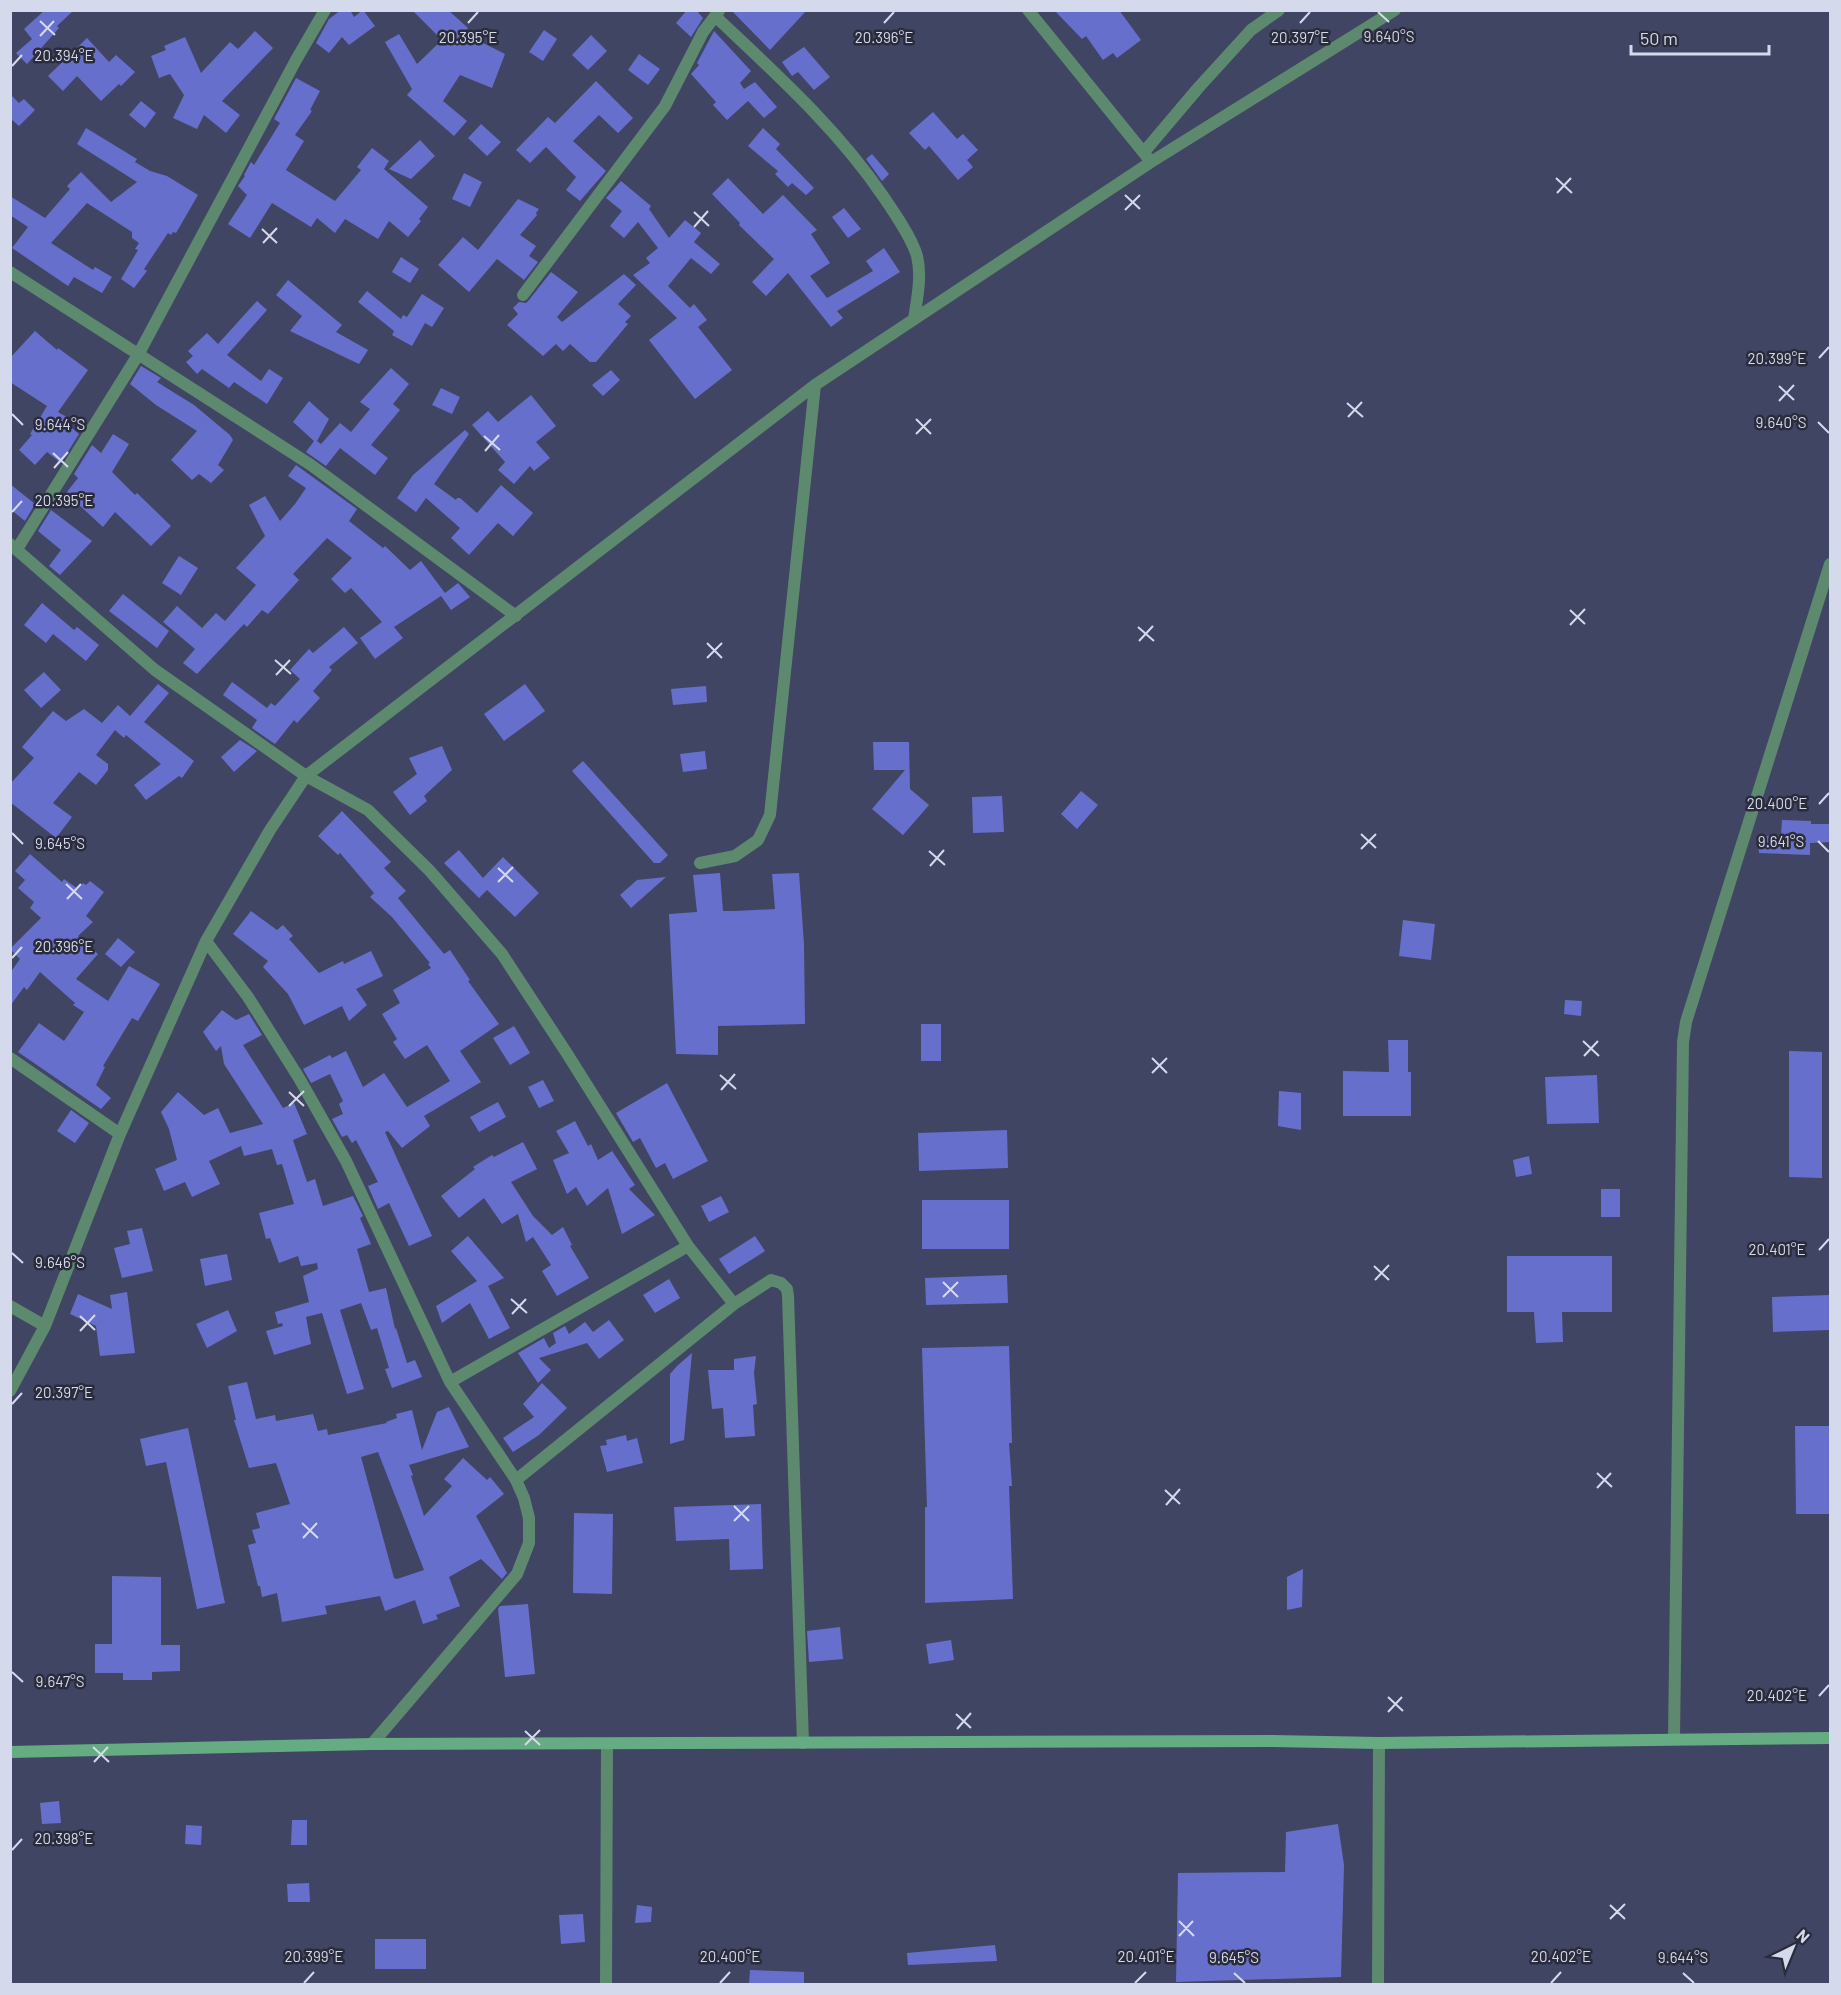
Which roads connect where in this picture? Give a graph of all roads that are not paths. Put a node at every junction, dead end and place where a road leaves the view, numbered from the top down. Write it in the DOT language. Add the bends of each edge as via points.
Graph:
graph roads {
  1 [pos="325,10"];
  2 [pos="1028,10"];
  3 [pos="1279,10"];
  4 [pos="1395,10"];
  5 [pos="717,13"];
  6 [pos="1148,157"];
  7 [pos="10,272"];
  8 [pos="523,296"];
  9 [pos="914,319"];
  10 [pos="138,355"];
  11 [pos="815,386"];
  12 [pos="14,547"];
  13 [pos="1830,564"];
  14 [pos="516,616"];
  15 [pos="306,776"];
  16 [pos="700,863"];
  17 [pos="206,941"];
  18 [pos="10,1058"];
  19 [pos="120,1134"];
  20 [pos="688,1246"];
  21 [pos="734,1304"];
  22 [pos="10,1306"];
  23 [pos="45,1326"];
  24 [pos="450,1382"];
  25 [pos="10,1390"];
  26 [pos="516,1480"];
  27 [pos="1830,1738"];
  28 [pos="1674,1739"];
  29 [pos="607,1743"];
  30 [pos="803,1743"];
  31 [pos="1379,1743"];
  32 [pos="372,1744"];
  33 [pos="10,1752"];
  34 [pos="606,1984"];
  35 [pos="1378,1984"];
  1 -- 10 [label="street"];
  2 -- 6 [label="street"];
  3 -- 6 [label="street" via="1251,30 1199,87"];
  4 -- 6 [label="street"];
  5 -- 8 [label="street" via="703,32 666,106"];
  5 -- 9 [label="street" via="807,103 861,164 897,216 916,256 919,285"];
  6 -- 9 [label="street"];
  7 -- 10 [label="street"];
  9 -- 11 [label="street"];
  10 -- 12 [label="street"];
  10 -- 14 [label="street" via="311,465"];
  11 -- 14 [label="street"];
  11 -- 16 [label="street" via="770,815 758,840 735,856"];
  12 -- 15 [label="street" via="155,670"];
  13 -- 28 [label="street" via="1686,1022 1683,1042"];
  14 -- 15 [label="street"];
  15 -- 17 [label="street"];
  15 -- 20 [label="street" via="368,810 430,871 502,954"];
  17 -- 19 [label="street"];
  17 -- 24 [label="street" via="249,998 346,1161"];
  18 -- 19 [label="street"];
  19 -- 23 [label="street"];
  20 -- 21 [label="street"];
  20 -- 24 [label="street"];
  21 -- 26 [label="street"];
  21 -- 30 [label="street" via="771,1280 787,1289"];
  22 -- 23 [label="street"];
  23 -- 25 [label="street"];
  24 -- 26 [label="street"];
  26 -- 32 [label="street" via="529,1518 529,1543 517,1574"];
  27 -- 28 [label="main road"];
  28 -- 31 [label="main road"];
  29 -- 30 [label="main road"];
  29 -- 32 [label="main road"];
  29 -- 34 [label="street"];
  30 -- 31 [label="main road"];
  31 -- 35 [label="street"];
  32 -- 33 [label="main road"];
}
